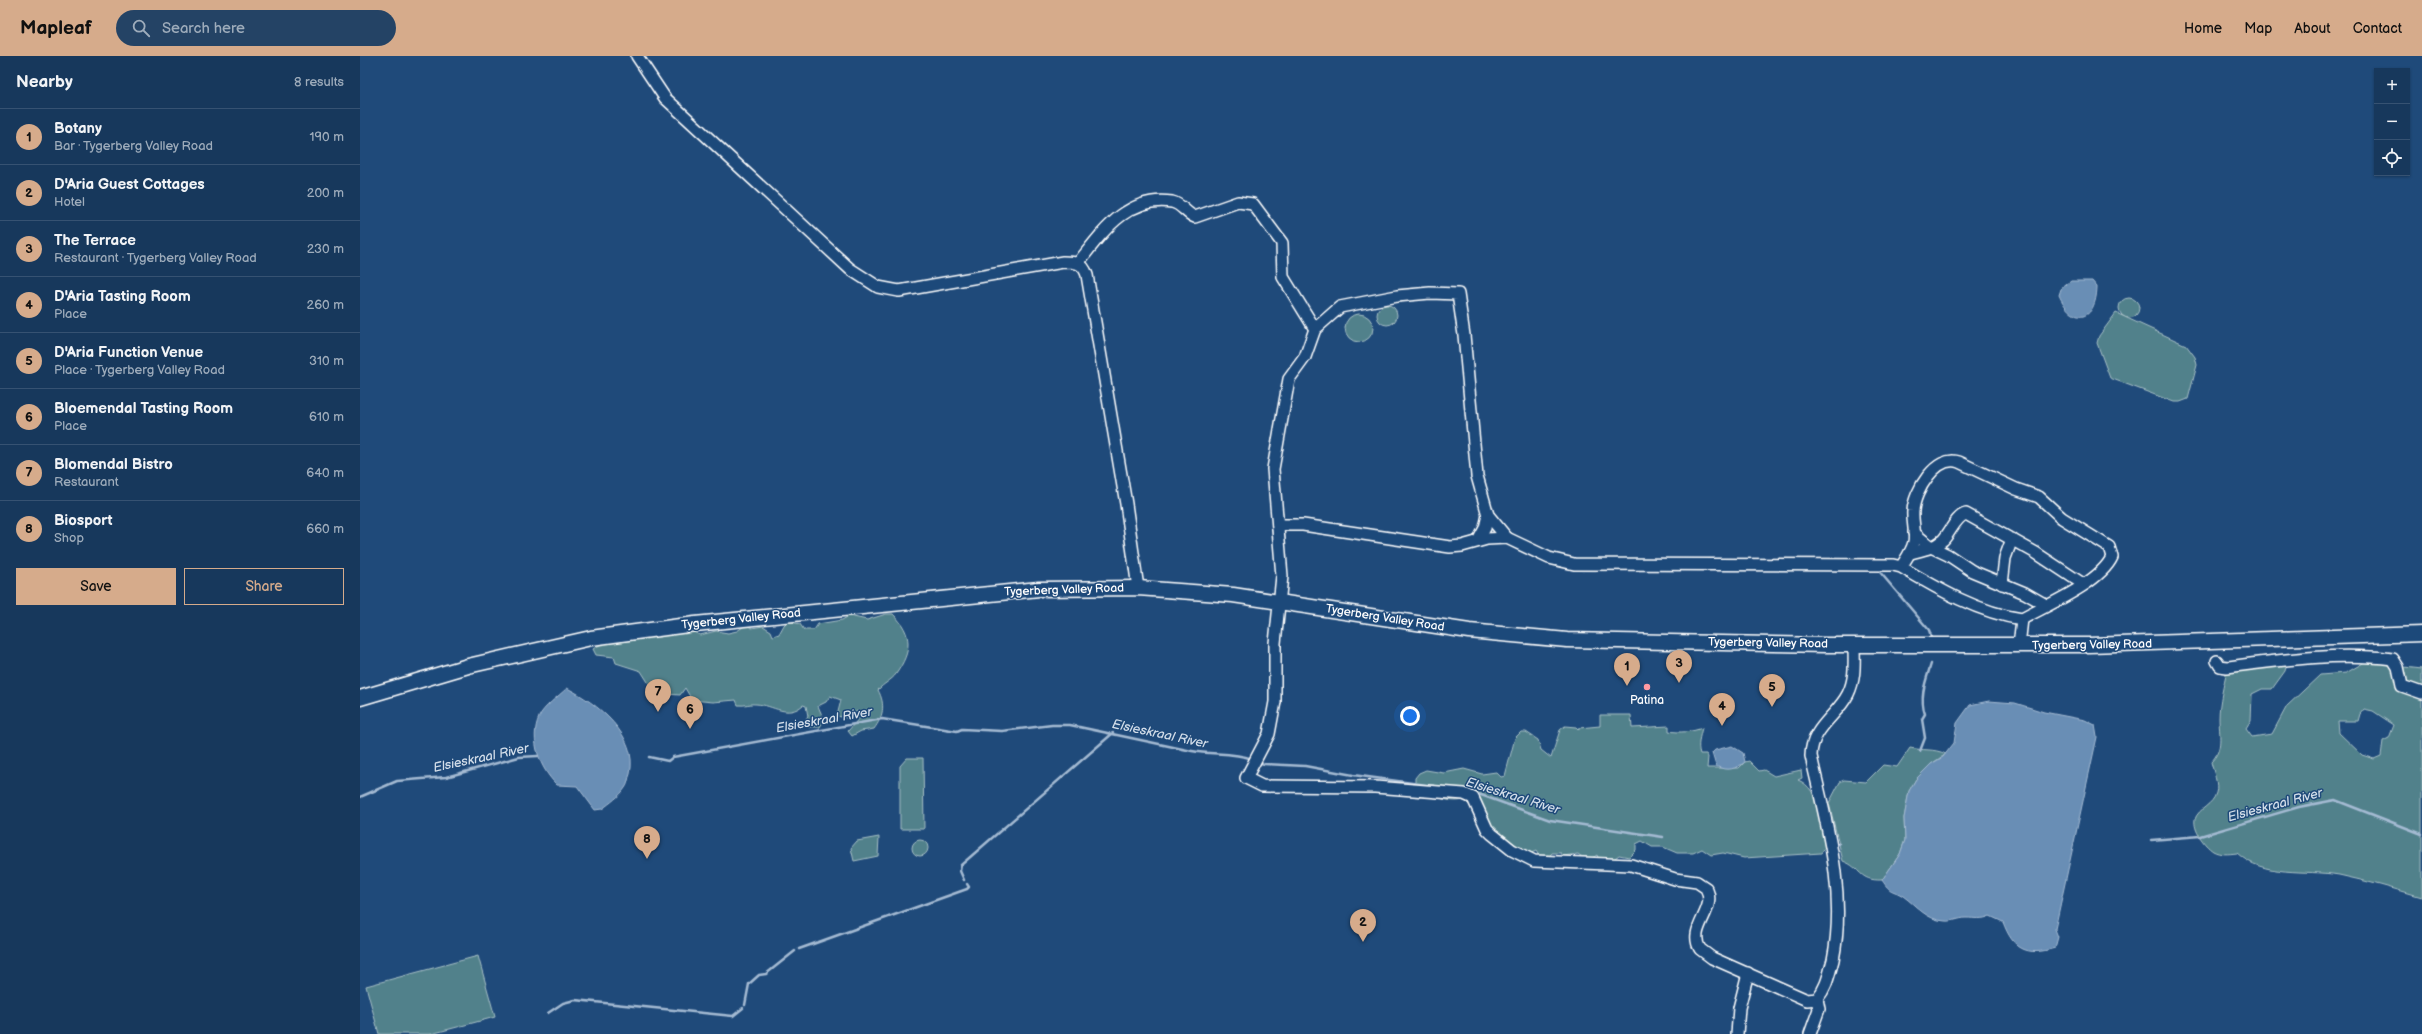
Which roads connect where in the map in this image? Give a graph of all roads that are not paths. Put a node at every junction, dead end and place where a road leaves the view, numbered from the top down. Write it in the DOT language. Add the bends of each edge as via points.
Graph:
graph roads {
  1 [pos="637,56"];
  2 [pos="1078,263"];
  3 [pos="1315,329"];
  4 [pos="1488,515"];
  5 [pos="1278,525"];
  6 [pos="1914,534"];
  7 [pos="1507,538"];
  8 [pos="2012,539"];
  9 [pos="1478,541"];
  10 [pos="1931,547"];
  11 [pos="1910,553"];
  12 [pos="1901,566"];
  13 [pos="2002,584"];
  14 [pos="2083,584"];
  15 [pos="1138,588"];
  16 [pos="1278,601"];
  17 [pos="2046,605"];
  18 [pos="2022,619"];
  19 [pos="2422,634"];
  20 [pos="1854,645"];
  21 [pos="2019,646"];
  22 [pos="2217,661"];
  23 [pos="2422,693"];
  24 [pos="360,698"];
  25 [pos="1748,973"];
  26 [pos="1817,999"];
  27 [pos="1737,1034"];
  28 [pos="1810,1034"];
  1 -- 2 [label="street" via="665,98 850,269 878,287 898,291 1063,262"];
  2 -- 3 [label="street" via="1112,221 1141,205 1171,202 1195,216 1238,202 1248,202 1256,208 1282,243 1282,277"];
  2 -- 15 [label="street" via="1087,275"];
  3 -- 4 [label="street" via="1336,309 1346,305 1414,294 1458,294 1477,476"];
  3 -- 5 [label="street" via="1305,358 1290,379 1277,442 1273,469"];
  4 -- 7 [label="street"];
  4 -- 9 [label="street"];
  5 -- 9 [label="street" via="1303,525 1450,547"];
  5 -- 16 [label="street" via="1282,576"];
  6 -- 10 [label="street"];
  6 -- 11 [label="street"];
  6 -- 14 [label="street" via="1913,511 1920,489 1941,463 1955,461 2016,489 2039,496 2067,521 2109,547 2111,561"];
  7 -- 9 [label="street"];
  7 -- 12 [label="street" via="1549,558 1574,564"];
  8 -- 10 [label="street" via="1966,514 1961,515 1944,539"];
  8 -- 13 [label="street" via="2005,558"];
  8 -- 14 [label="street"];
  10 -- 11 [label="street"];
  10 -- 13 [label="street" via="1977,574"];
  11 -- 12 [label="street"];
  12 -- 18 [label="street" via="1966,602 2000,615"];
  13 -- 17 [label="street"];
  14 -- 17 [label="street"];
  15 -- 16 [label="main road, Tygerberg Valley Road"];
  15 -- 24 [label="main road, Tygerberg Valley Road" via="1012,591 654,629 591,638 522,653"];
  16 -- 20 [label="main road, Tygerberg Valley Road" via="1469,631 1560,640"];
  16 -- 25 [label="street" via="1275,643 1276,702 1269,734 1246,778 1262,786 1375,787 1470,796 1492,834 1512,850 1534,861 1631,865 1675,879 1697,882 1706,888 1709,898 1705,914 1697,927 1697,945 1704,954"];
  17 -- 18 [label="street"];
  18 -- 21 [label="street"];
  19 -- 21 [label="main road, Tygerberg Valley Road" via="2251,642"];
  20 -- 21 [label="main road, Tygerberg Valley Road"];
  20 -- 26 [label="street" via="1853,677 1849,692 1822,725 1811,747 1834,858 1837,893 1836,941 1826,985"];
  22 -- 23 [label="street" via="2220,666 2227,667 2298,658 2394,659 2402,686"];
  25 -- 26 [label="street" via="1807,1000"];
  25 -- 27 [label="street" via="1739,1008"];
  26 -- 28 [label="street" via="1819,1009"];
}
